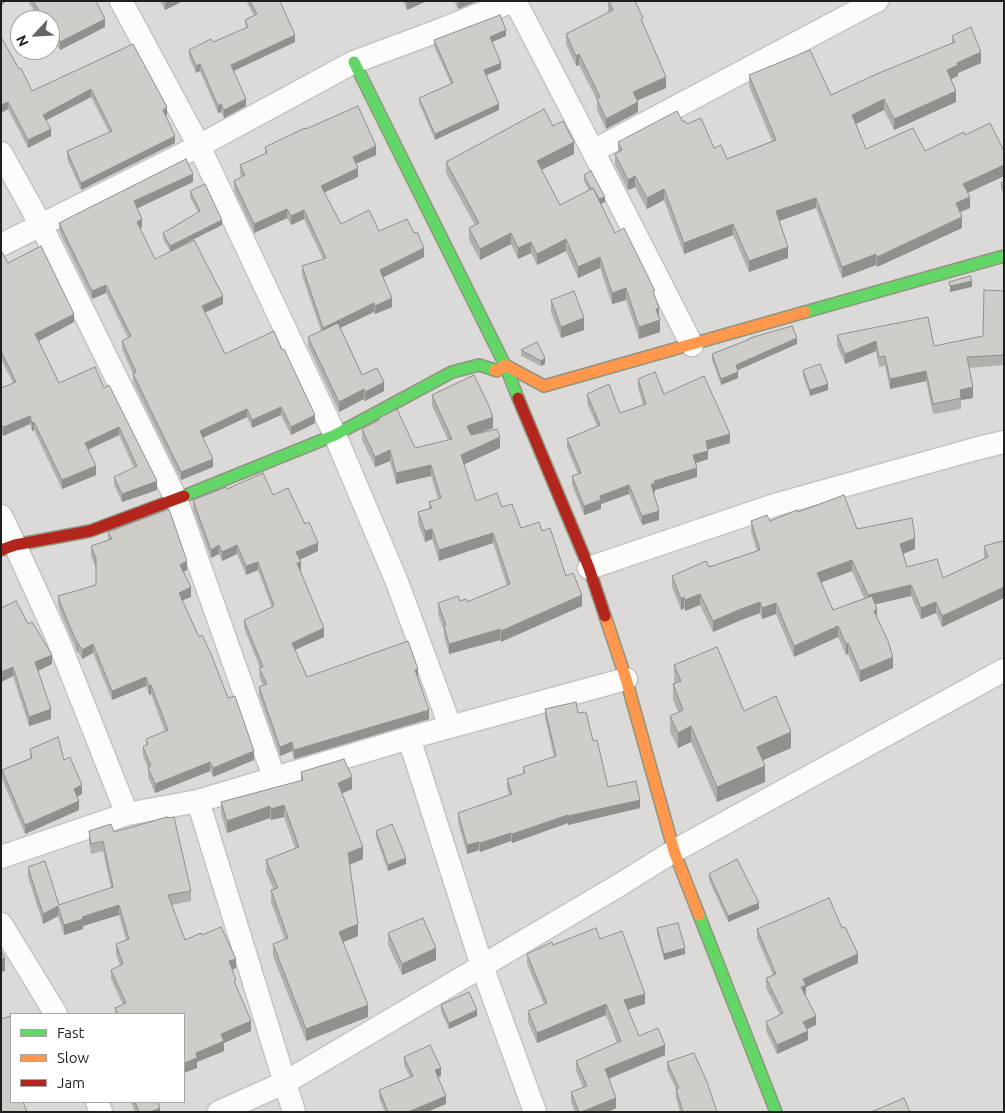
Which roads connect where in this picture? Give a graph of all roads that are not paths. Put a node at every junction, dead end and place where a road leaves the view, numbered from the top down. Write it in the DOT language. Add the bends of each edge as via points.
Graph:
graph roads {
  1 [pos="121,1"];
  2 [pos="514,1"];
  3 [pos="877,1"];
  4 [pos="354,62"];
  5 [pos="199,146"];
  6 [pos="593,151"];
  7 [pos="1,153"];
  8 [pos="41,225"];
  9 [pos="1,245"];
  10 [pos="1004,250"];
  11 [pos="1004,256"];
  12 [pos="692,345"];
  13 [pos="509,375"];
  14 [pos="335,435"];
  15 [pos="1004,442"];
  16 [pos="176,499"];
  17 [pos="1,516"];
  18 [pos="8,548"];
  19 [pos="589,568"];
  20 [pos="1004,670"];
  21 [pos="626,679"];
  22 [pos="450,726"];
  23 [pos="409,738"];
  24 [pos="274,777"];
  25 [pos="198,801"];
  26 [pos="127,814"];
  27 [pos="674,851"];
  28 [pos="1,857"];
  29 [pos="1,924"];
  30 [pos="482,966"];
  31 [pos="55,1013"];
  32 [pos="286,1082"];
  33 [pos="219,1112"];
  34 [pos="294,1112"];
  35 [pos="535,1112"];
  36 [pos="776,1112"];
  1 -- 5 [label="street"];
  2 -- 4 [label="street"];
  2 -- 6 [label="street"];
  3 -- 6 [label="street"];
  4 -- 5 [label="street"];
  4 -- 13 [label="street"];
  5 -- 8 [label="street"];
  5 -- 14 [label="street"];
  6 -- 12 [label="street"];
  7 -- 8 [label="street"];
  8 -- 9 [label="street"];
  8 -- 16 [label="street"];
  10 -- 13 [label="street" via="654,345"];
  11 -- 12 [label="street"];
  12 -- 13 [label="street" via="544,386"];
  13 -- 14 [label="street" via="479,365 452,372"];
  13 -- 19 [label="street"];
  14 -- 16 [label="street"];
  14 -- 22 [label="street" via="398,582"];
  15 -- 19 [label="street" via="778,504"];
  16 -- 18 [label="street" via="90,531"];
  16 -- 24 [label="street"];
  17 -- 18 [label="street"];
  18 -- 26 [label="street" via="56,635"];
  19 -- 21 [label="street"];
  20 -- 27 [label="street"];
  21 -- 22 [label="street"];
  21 -- 27 [label="street"];
  22 -- 23 [label="street"];
  23 -- 24 [label="street"];
  23 -- 30 [label="street"];
  24 -- 25 [label="street"];
  25 -- 26 [label="street"];
  25 -- 32 [label="street"];
  26 -- 28 [label="street"];
  27 -- 30 [label="street"];
  27 -- 36 [label="street"];
  29 -- 31 [label="street"];
  30 -- 32 [label="street"];
  30 -- 35 [label="street"];
  32 -- 33 [label="street"];
  32 -- 34 [label="street"];
}
